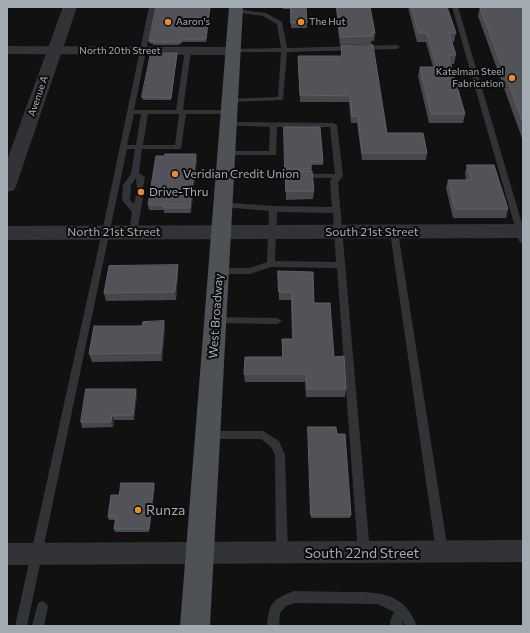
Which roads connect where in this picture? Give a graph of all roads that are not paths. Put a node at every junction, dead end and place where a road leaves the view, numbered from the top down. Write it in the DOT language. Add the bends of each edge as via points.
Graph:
graph roads {
  1 [pos="70,7"];
  2 [pos="152,7"];
  3 [pos="455,7"];
  4 [pos="236,9"];
  5 [pos="397,47"];
  6 [pos="284,49"];
  7 [pos="7,50"];
  8 [pos="143,50"];
  9 [pos="188,50"];
  10 [pos="233,50"];
  11 [pos="54,51"];
  12 [pos="130,112"];
  13 [pos="145,112"];
  14 [pos="181,112"];
  15 [pos="229,112"];
  16 [pos="274,124"];
  17 [pos="139,146"];
  18 [pos="123,147"];
  19 [pos="227,153"];
  20 [pos="135,174"];
  21 [pos="225,174"];
  22 [pos="339,176"];
  23 [pos="7,186"];
  24 [pos="140,186"];
  25 [pos="139,198"];
  26 [pos="223,204"];
  27 [pos="273,209"];
  28 [pos="337,210"];
  29 [pos="136,212"];
  30 [pos="106,232"];
  31 [pos="133,232"];
  32 [pos="221,232"];
  33 [pos="271,232"];
  34 [pos="338,232"];
  35 [pos="394,232"];
  36 [pos="7,233"];
  37 [pos="522,234"];
  38 [pos="271,264"];
  39 [pos="341,265"];
  40 [pos="219,271"];
  41 [pos="215,320"];
  42 [pos="277,320"];
  43 [pos="208,434"];
  44 [pos="523,551"];
  45 [pos="442,552"];
  46 [pos="200,553"];
  47 [pos="282,553"];
  48 [pos="364,553"];
  49 [pos="7,554"];
  50 [pos="37,554"];
  51 [pos="42,607"];
  52 [pos="401,611"];
  53 [pos="21,626"];
  54 [pos="38,626"];
  55 [pos="195,626"];
  56 [pos="273,626"];
  57 [pos="396,626"];
  58 [pos="411,626"];
  1 -- 11 [label="street, Avenue A"];
  2 -- 8 [label="lane"];
  3 -- 37 [label="lane"];
  4 -- 6 [label="lane" via="264,14 280,23"];
  4 -- 10 [label="main road, West Broadway"];
  5 -- 6 [label="lane"];
  6 -- 10 [label="lane"];
  6 -- 15 [label="lane" via="281,99"];
  7 -- 11 [label="street, North 20th Street"];
  8 -- 9 [label="street, North 20th Street"];
  8 -- 11 [label="street, North 20th Street"];
  8 -- 12 [label="lane"];
  9 -- 10 [label="street, North 20th Street"];
  9 -- 14 [label="lane"];
  10 -- 15 [label="main road, West Broadway"];
  11 -- 23 [label="street, Avenue A"];
  12 -- 13 [label="lane"];
  12 -- 18 [label="lane"];
  13 -- 14 [label="lane"];
  13 -- 17 [label="lane"];
  14 -- 15 [label="lane"];
  14 -- 17 [label="lane" via="178,147"];
  15 -- 16 [label="lane"];
  15 -- 19 [label="main road, West Broadway"];
  16 -- 19 [label="lane" via="273,153"];
  16 -- 22 [label="lane" via="333,125"];
  17 -- 18 [label="lane"];
  17 -- 20 [label="lane"];
  18 -- 30 [label="lane"];
  19 -- 21 [label="main road, West Broadway"];
  20 -- 24 [label="lane" via="141,177"];
  20 -- 29 [label="lane" via="127,185 126,200"];
  21 -- 22 [label="lane"];
  21 -- 26 [label="main road, West Broadway"];
  22 -- 28 [label="lane" via="334,181"];
  25 -- 29 [label="lane"];
  26 -- 27 [label="lane"];
  26 -- 32 [label="main road, West Broadway"];
  27 -- 28 [label="lane"];
  27 -- 33 [label="lane"];
  28 -- 34 [label="lane"];
  29 -- 31 [label="lane"];
  30 -- 31 [label="street, North 21st Street"];
  30 -- 36 [label="street, North 21st Street"];
  30 -- 50 [label="lane"];
  31 -- 32 [label="street, North 21st Street"];
  32 -- 33 [label="street, South 21st Street"];
  32 -- 40 [label="main road, West Broadway"];
  33 -- 34 [label="street, South 21st Street"];
  33 -- 38 [label="lane"];
  34 -- 35 [label="street, South 21st Street"];
  34 -- 39 [label="lane"];
  35 -- 37 [label="street, South 21st Street"];
  35 -- 45 [label="lane"];
  38 -- 39 [label="lane"];
  38 -- 40 [label="lane" via="250,271"];
  39 -- 48 [label="lane"];
  40 -- 41 [label="main road, West Broadway"];
  41 -- 42 [label="lane"];
  41 -- 43 [label="main road, West Broadway"];
  43 -- 46 [label="main road, West Broadway"];
  43 -- 47 [label="lane" via="263,435 275,444 280,455"];
  44 -- 45 [label="street, South 22nd Street"];
  45 -- 48 [label="street, South 22nd Street"];
  46 -- 47 [label="street, South 22nd Street"];
  46 -- 50 [label="street, South 22nd Street"];
  46 -- 55 [label="main road, West Broadway"];
  47 -- 48 [label="street, South 22nd Street"];
  49 -- 50 [label="street, South 22nd Street"];
  50 -- 53 [label="lane"];
  51 -- 54 [label="lane"];
  52 -- 56 [label="lane" via="389,601 378,598 294,597 282,602 274,610"];
  52 -- 57 [label="lane"];
  52 -- 58 [label="lane"];
}
